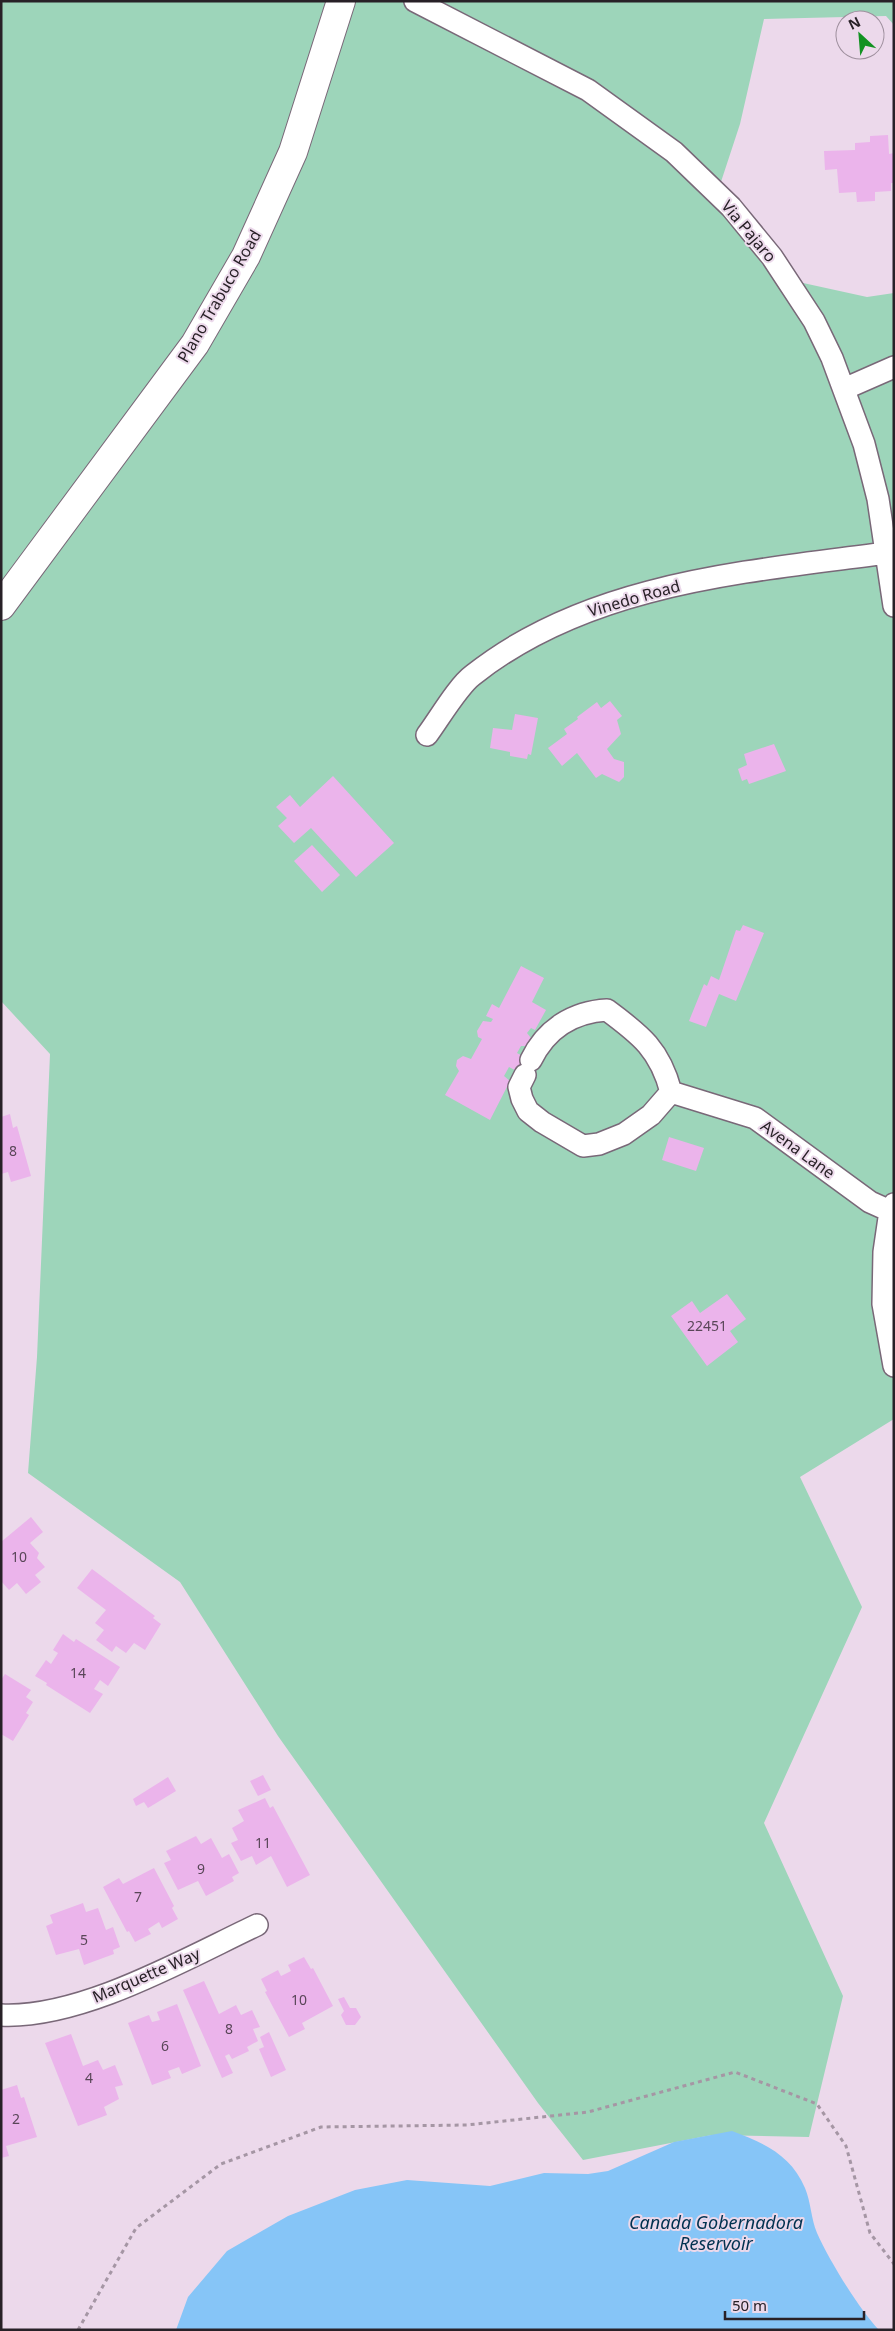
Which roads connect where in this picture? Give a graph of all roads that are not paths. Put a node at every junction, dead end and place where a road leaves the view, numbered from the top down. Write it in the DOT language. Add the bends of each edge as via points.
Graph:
graph roads {
  1 [pos="341,1"];
  2 [pos="415,1"];
  3 [pos="894,367"];
  4 [pos="844,389"];
  5 [pos="886,553"];
  6 [pos="1,606"];
  7 [pos="894,606"];
  8 [pos="427,735"];
  9 [pos="671,1092"];
  10 [pos="892,1208"];
  11 [pos="894,1366"];
  12 [pos="257,1925"];
  13 [pos="1,2015"];
  1 -- 6 [label="street, Plano Trabuco Road" via="293,152 246,256 194,344"];
  2 -- 4 [label="street, Via Pajaro" via="588,90 674,152 730,207 772,257 814,321"];
  3 -- 4 [label="street"];
  4 -- 5 [label="street, Via Pajaro" via="864,444 878,499"];
  5 -- 7 [label="street, Via Pajaro"];
  5 -- 8 [label="street, Vinedo Road" via="758,570 670,586 592,608 521,642 471,676"];
  9 -- 9 [label="street" via="659,1059 640,1034 607,1010 588,1011 559,1024 539,1044 519,1087 528,1111 583,1146 599,1144 624,1134 651,1115"];
  9 -- 10 [label="street, Avena Lane" via="755,1118 870,1202"];
  10 -- 11 [label="street" via="884,1252 883,1304"];
  12 -- 13 [label="street, Marquette Way" via="114,1992 62,2009"];
}
